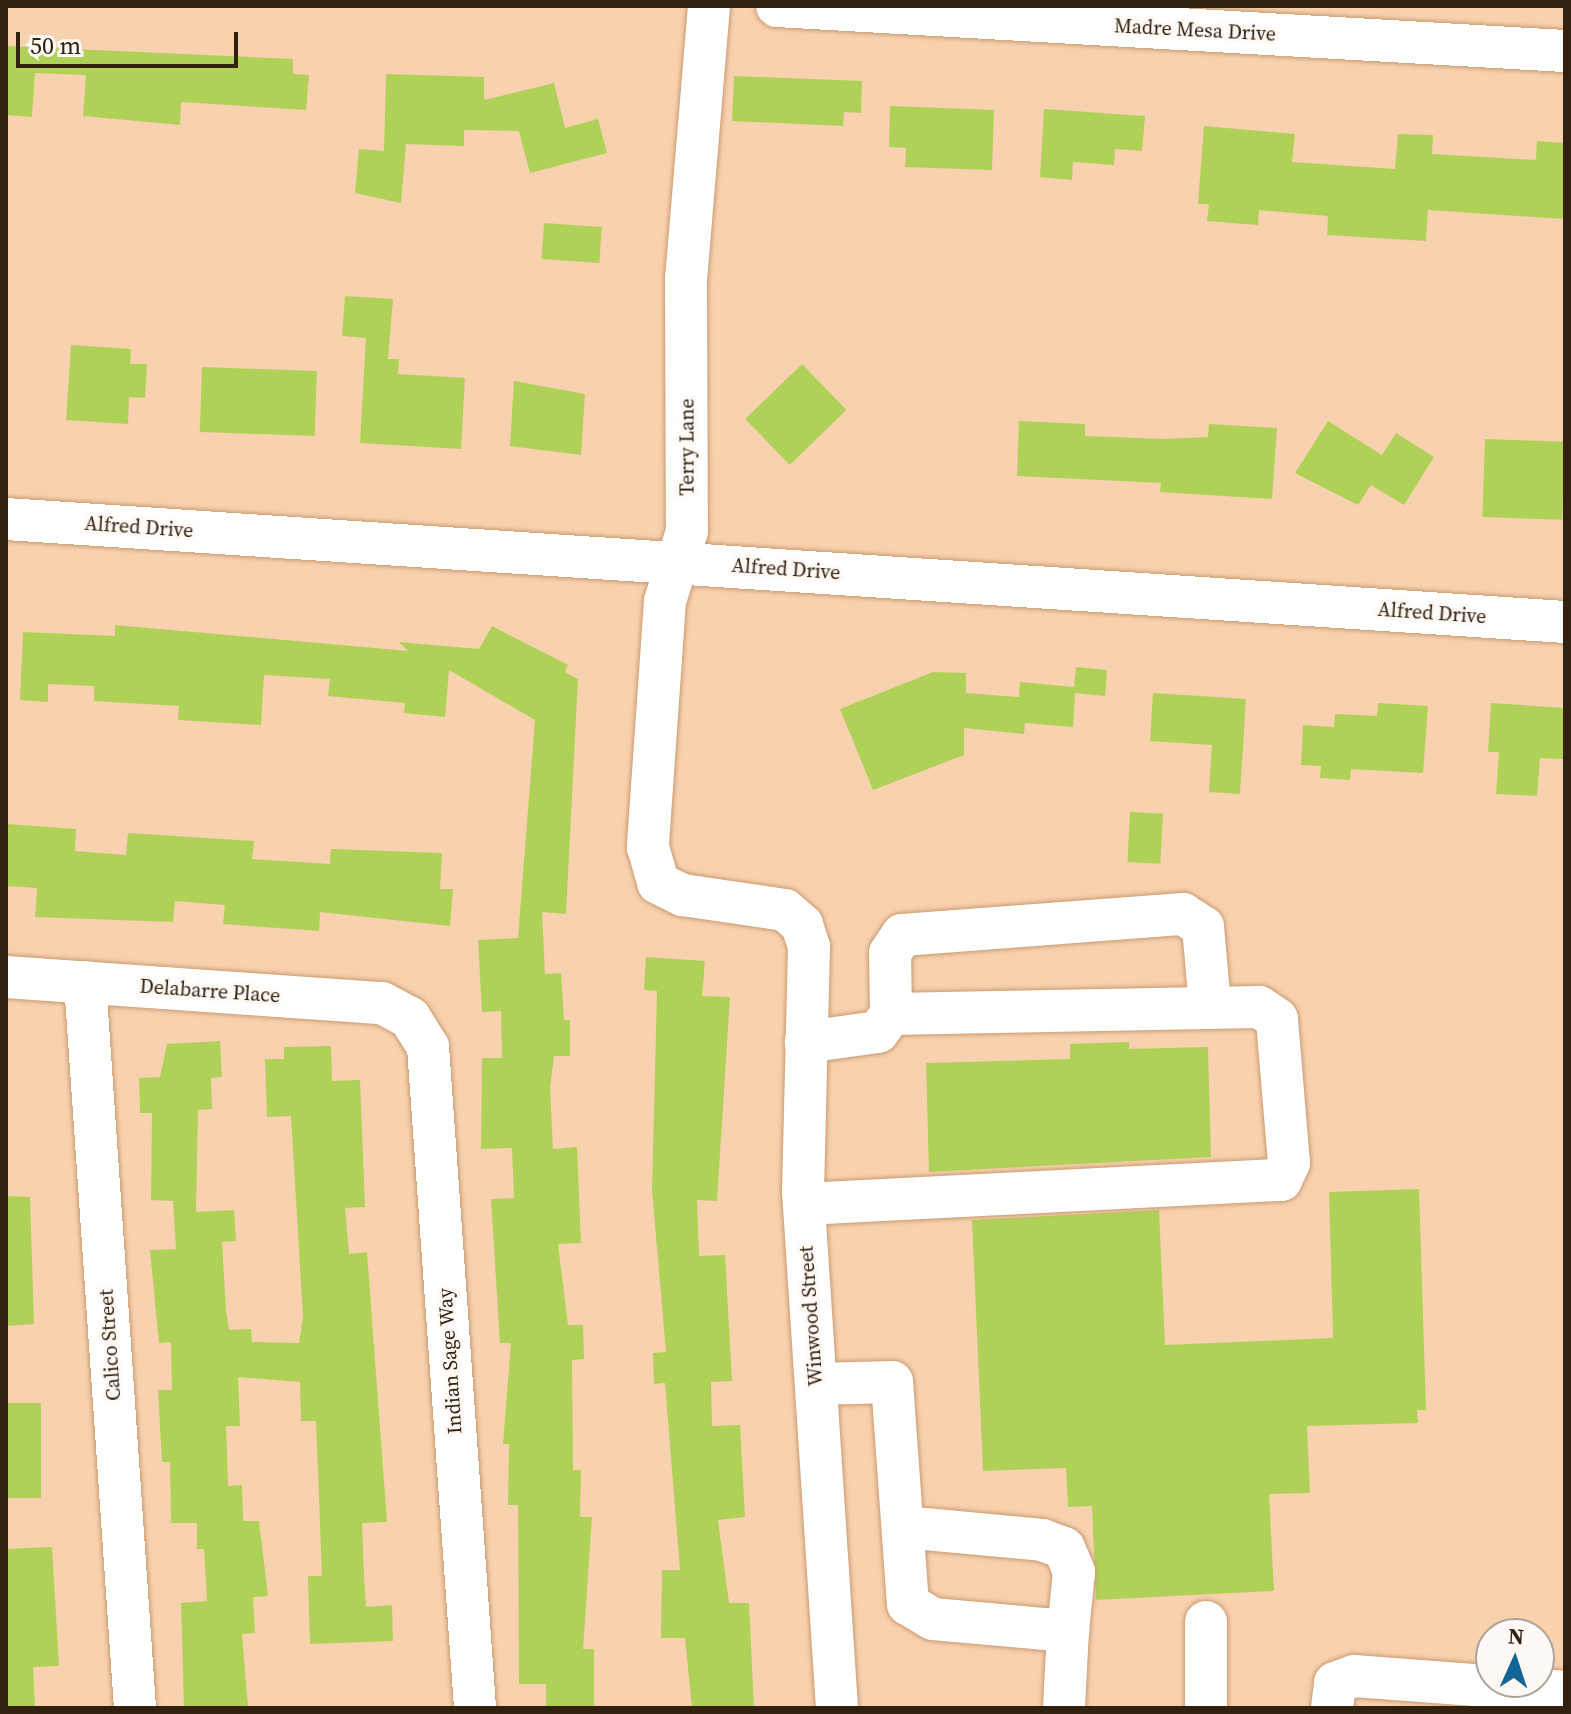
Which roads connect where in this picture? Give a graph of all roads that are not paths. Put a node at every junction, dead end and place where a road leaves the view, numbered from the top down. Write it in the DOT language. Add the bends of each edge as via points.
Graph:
graph roads {
  1 [pos="709,6"];
  2 [pos="777,6"];
  3 [pos="1565,51"];
  4 [pos="6,519"];
  5 [pos="677,562"];
  6 [pos="1565,622"];
  7 [pos="802,925"];
  8 [pos="6,977"];
  9 [pos="85,982"];
  10 [pos="1210,1005"];
  11 [pos="891,1014"];
  12 [pos="410,1018"];
  13 [pos="806,1042"];
  14 [pos="804,1204"];
  15 [pos="816,1384"];
  16 [pos="903,1527"];
  17 [pos="1206,1622"];
  18 [pos="1068,1631"];
  19 [pos="1565,1692"];
  20 [pos="135,1708"];
  21 [pos="475,1708"];
  22 [pos="837,1708"];
  23 [pos="1064,1708"];
  24 [pos="1206,1708"];
  25 [pos="1332,1708"];
  1 -- 5 [label="street, Terry Lane" via="686,278 687,531"];
  2 -- 3 [label="street, Madre Mesa Drive"];
  4 -- 5 [label="street, Alfred Drive"];
  5 -- 6 [label="street, Alfred Drive"];
  5 -- 7 [label="street, Terry Lane" via="665,601 648,847 658,883 683,895 785,910"];
  7 -- 13 [label="street, Winwood Street" via="809,947"];
  8 -- 9 [label="street, Delabarre Place"];
  9 -- 12 [label="street, Delabarre Place" via="382,1003"];
  9 -- 20 [label="street, Calico Street"];
  10 -- 11 [label="street"];
  10 -- 11 [label="street" via="1203,927 1183,914 902,935 890,953"];
  10 -- 14 [label="street" via="1259,1007 1277,1019 1289,1163 1281,1180"];
  11 -- 13 [label="street" via="878,1032"];
  12 -- 21 [label="street, Indian Sage Way" via="428,1047"];
  13 -- 14 [label="street, Winwood Street"];
  14 -- 15 [label="street, Winwood Street"];
  15 -- 16 [label="street" via="884,1380 897,1389"];
  15 -- 22 [label="street, Winwood Street"];
  16 -- 18 [label="street" via="913,1612"];
  16 -- 18 [label="street" via="1064,1548 1074,1572"];
  17 -- 24 [label="street"];
  18 -- 23 [label="street"];
  19 -- 25 [label="street" via="1354,1676 1335,1683"];
}
